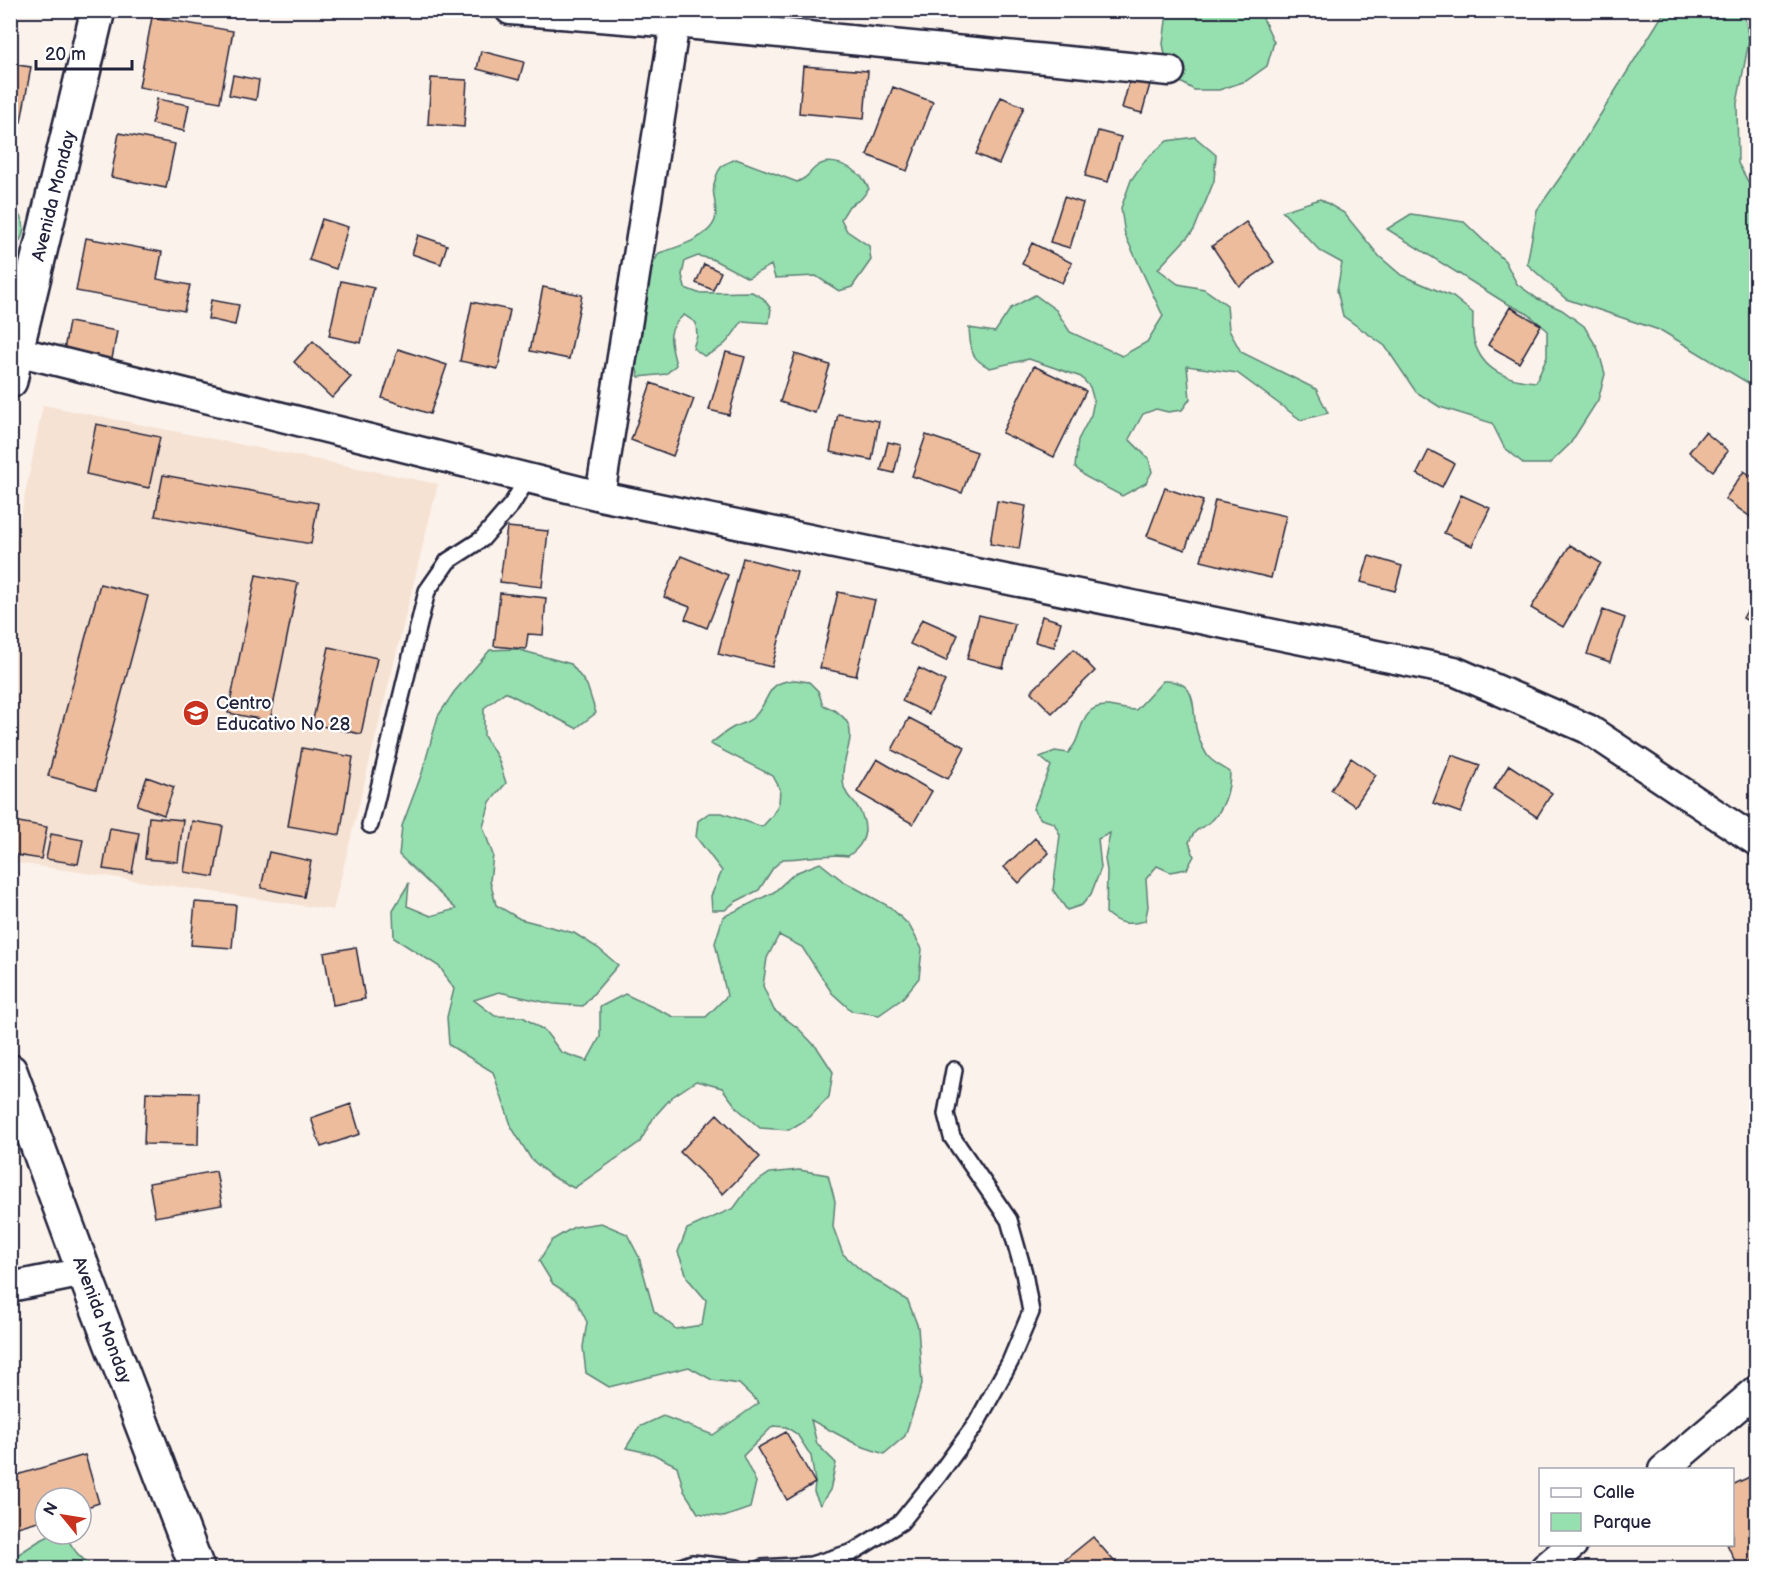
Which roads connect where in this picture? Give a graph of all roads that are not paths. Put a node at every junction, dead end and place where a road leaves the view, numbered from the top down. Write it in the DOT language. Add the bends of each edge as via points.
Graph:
graph roads {
  1 [pos="98,10"];
  2 [pos="510,10"];
  3 [pos="676,17"];
  4 [pos="1170,71"];
  5 [pos="13,366"];
  6 [pos="528,478"];
  7 [pos="600,496"];
  8 [pos="370,825"];
  9 [pos="1756,841"];
  10 [pos="954,1070"];
  11 [pos="10,1071"];
  12 [pos="84,1272"];
  13 [pos="10,1287"];
  14 [pos="1756,1391"];
  15 [pos="1665,1468"];
  16 [pos="1572,1546"];
  17 [pos="197,1569"];
  18 [pos="678,1569"];
  19 [pos="737,1569"];
  20 [pos="762,1569"];
  21 [pos="1545,1569"];
  1 -- 5 [label="main road, Avenida Monday"];
  2 -- 3 [label="street"];
  3 -- 4 [label="street"];
  3 -- 7 [label="street"];
  5 -- 6 [label="street"];
  6 -- 7 [label="street"];
  6 -- 8 [label="lane" via="482,539 448,561 427,591"];
  7 -- 9 [label="street" via="1454,671 1588,729"];
  10 -- 20 [label="lane" via="946,1114 952,1137 1009,1220 1031,1312 1010,1362 976,1424 901,1522 852,1552 811,1565"];
  11 -- 12 [label="main road, Avenida Monday"];
  12 -- 13 [label="street"];
  12 -- 17 [label="main road, Avenida Monday"];
  14 -- 15 [label="street"];
  16 -- 21 [label="street"];
  18 -- 19 [label="lane" via="692,1563"];
}
